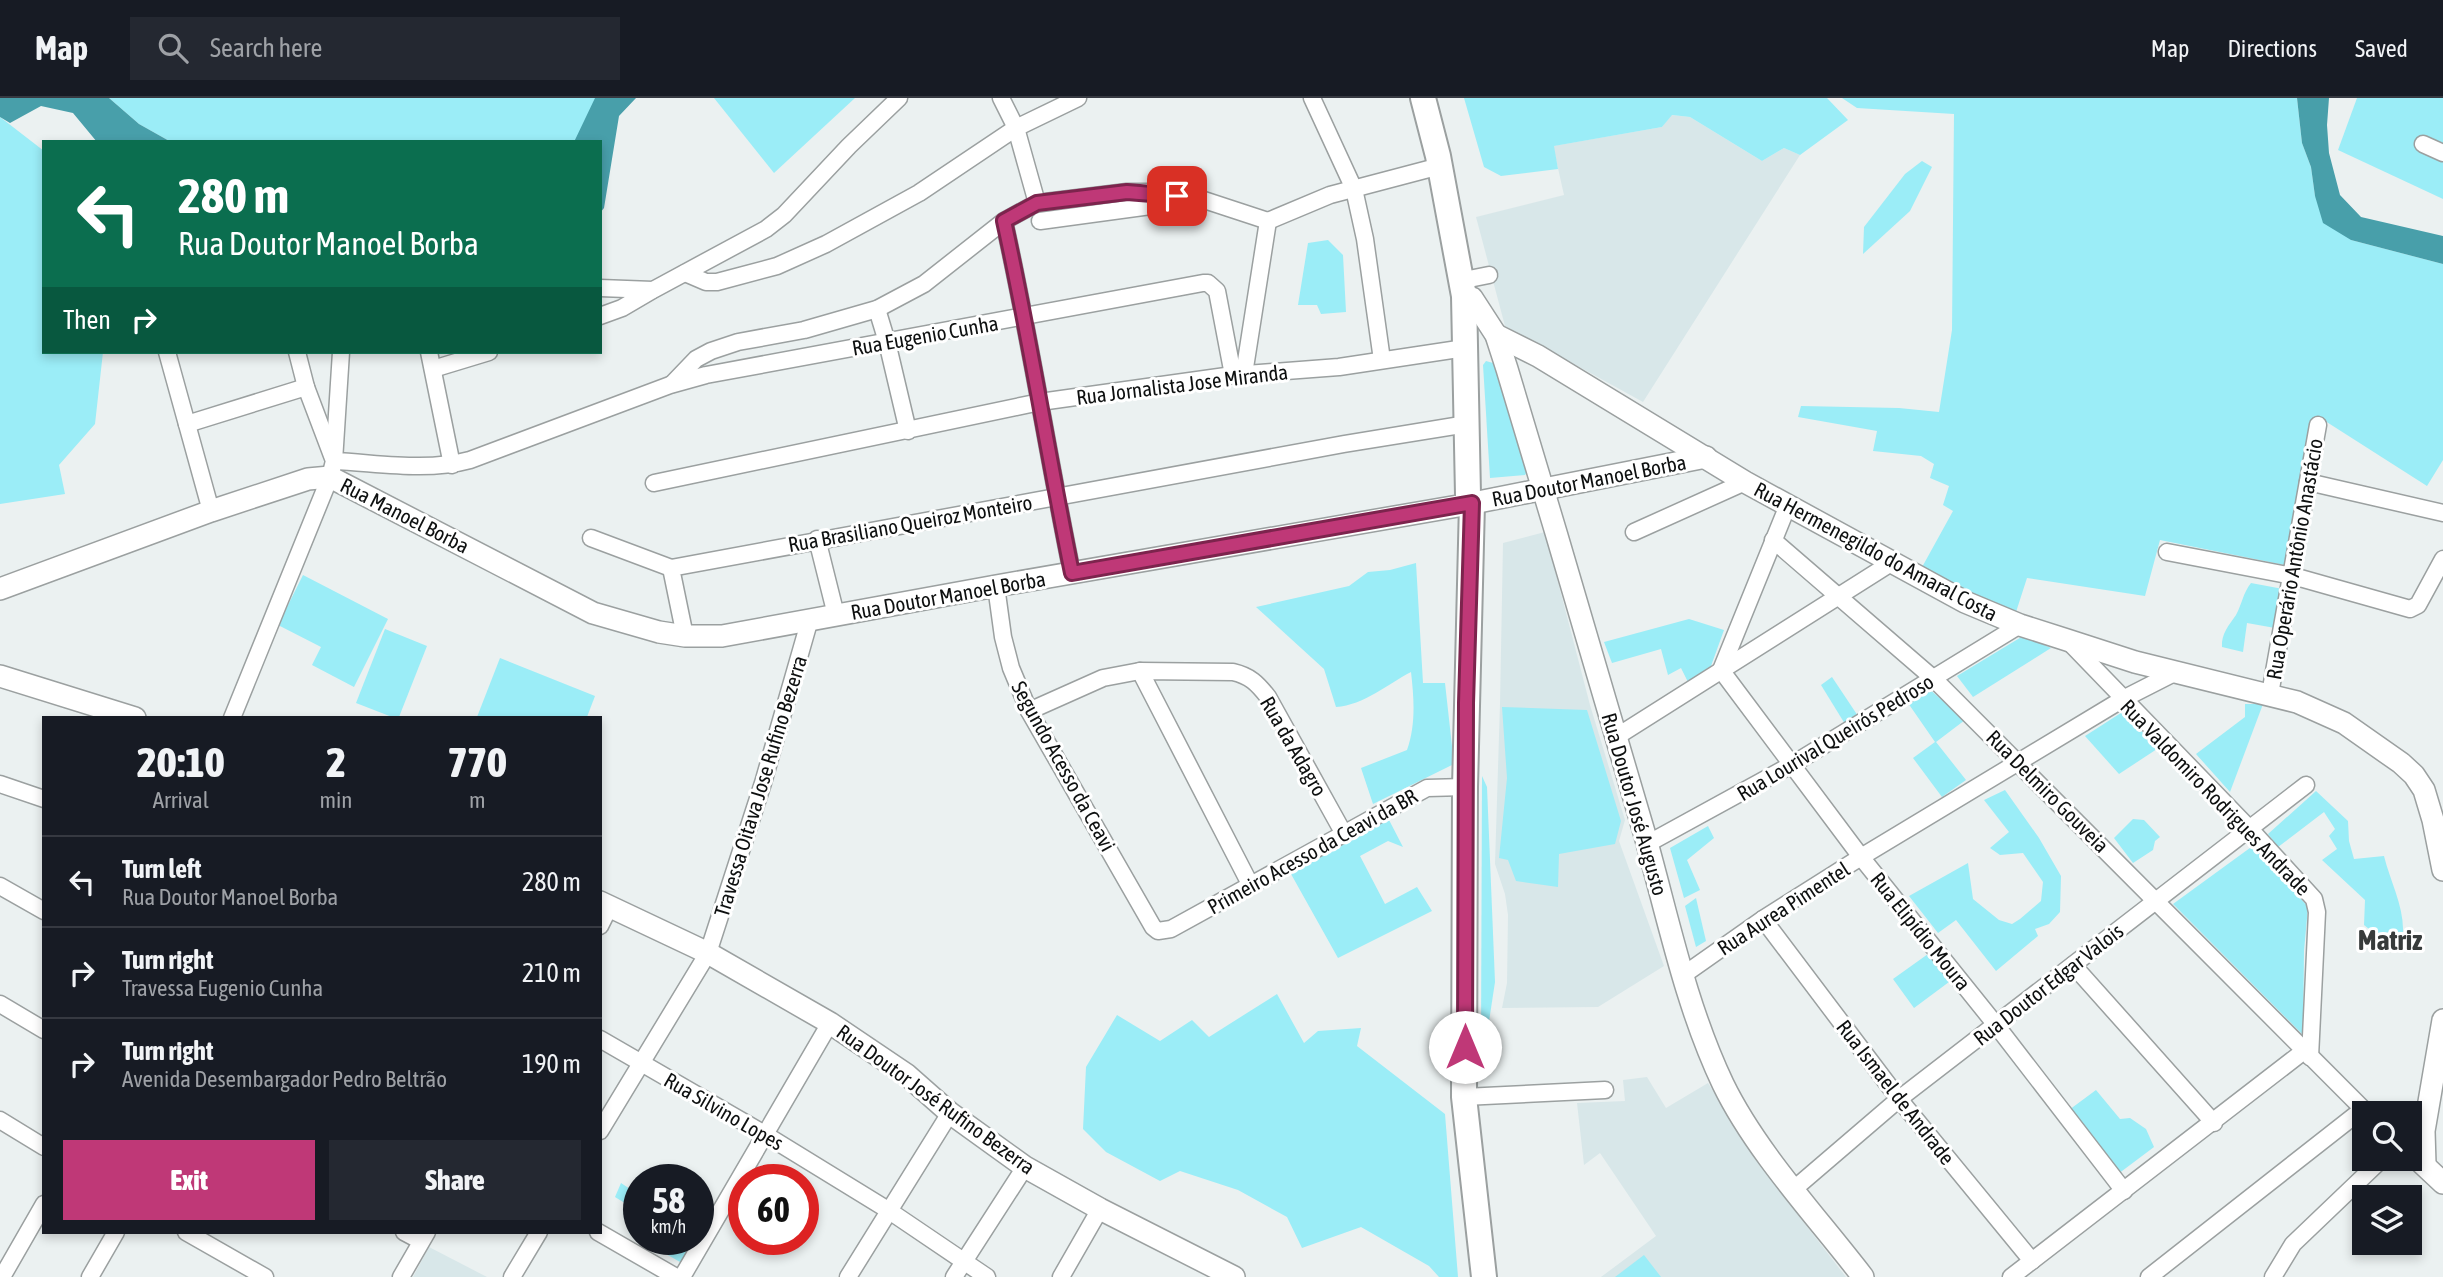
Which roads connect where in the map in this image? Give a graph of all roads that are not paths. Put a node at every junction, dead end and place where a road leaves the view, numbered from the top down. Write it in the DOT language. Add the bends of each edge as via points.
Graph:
graph roads {
  1 [pos="899,98"];
  2 [pos="1000,98"];
  3 [pos="1078,98"];
  4 [pos="1312,98"];
  5 [pos="1423,98"];
  6 [pos="1433,98"];
  7 [pos="1016,128"];
  8 [pos="2423,144"];
  9 [pos="2443,153"];
  10 [pos="1440,166"];
  11 [pos="1354,189"];
  12 [pos="1201,199"];
  13 [pos="1037,203"];
  14 [pos="1004,221"];
  15 [pos="1040,221"];
  16 [pos="1268,221"];
  17 [pos="685,273"];
  18 [pos="1477,278"];
  19 [pos="602,288"];
  20 [pos="653,290"];
  21 [pos="877,309"];
  22 [pos="602,315"];
  23 [pos="1025,317"];
  24 [pos="1496,335"];
  25 [pos="887,342"];
  26 [pos="1465,348"];
  27 [pos="168,354"];
  28 [pos="298,354"];
  29 [pos="341,354"];
  30 [pos="429,354"];
  31 [pos="482,354"];
  32 [pos="1382,360"];
  33 [pos="433,369"];
  34 [pos="1238,374"];
  35 [pos="670,386"];
  36 [pos="306,387"];
  37 [pos="1040,402"];
  38 [pos="187,424"];
  39 [pos="1467,424"];
  40 [pos="2318,425"];
  41 [pos="908,431"];
  42 [pos="1706,457"];
  43 [pos="452,465"];
  44 [pos="332,469"];
  45 [pos="1745,482"];
  46 [pos="2308,482"];
  47 [pos="654,483"];
  48 [pos="1544,490"];
  49 [pos="1057,498"];
  50 [pos="1472,503"];
  51 [pos="1788,505"];
  52 [pos="211,511"];
  53 [pos="2443,513"];
  54 [pos="1634,532"];
  55 [pos="592,538"];
  56 [pos="817,539"];
  57 [pos="1773,540"];
  58 [pos="2167,552"];
  59 [pos="2443,559"];
  60 [pos="1891,563"];
  61 [pos="671,568"];
  62 [pos="1072,573"];
  63 [pos="2293,576"];
  64 [pos="996,586"];
  65 [pos="0,589"];
  66 [pos="1838,596"];
  67 [pos="836,615"];
  68 [pos="810,618"];
  69 [pos="2020,625"];
  70 [pos="685,636"];
  71 [pos="2067,640"];
  72 [pos="1721,670"];
  73 [pos="1140,671"];
  74 [pos="2176,672"];
  75 [pos="0,676"];
  76 [pos="1934,679"];
  77 [pos="2270,694"];
  78 [pos="2123,699"];
  79 [pos="1030,711"];
  80 [pos="129,716"];
  81 [pos="233,716"];
  82 [pos="1616,737"];
  83 [pos="2018,761"];
  84 [pos="1793,764"];
  85 [pos="0,784"];
  86 [pos="2306,785"];
  87 [pos="1465,787"];
  88 [pos="42,798"];
  89 [pos="2249,828"];
  90 [pos="1344,834"];
  91 [pos="1647,844"];
  92 [pos="1861,857"];
  93 [pos="2443,870"];
  94 [pos="1250,884"];
  95 [pos="0,886"];
  96 [pos="2156,900"];
  97 [pos="42,910"];
  98 [pos="603,911"];
  99 [pos="1763,919"];
  100 [pos="1163,931"];
  101 [pos="708,953"];
  102 [pos="2073,965"];
  103 [pos="1682,976"];
  104 [pos="0,1004"];
  105 [pos="2443,1020"];
  106 [pos="830,1023"];
  107 [pos="1996,1025"];
  108 [pos="42,1029"];
  109 [pos="602,1040"];
  110 [pos="2307,1054"];
  111 [pos="641,1063"];
  112 [pos="1605,1090"];
  113 [pos="1464,1097"];
  114 [pos="1899,1100"];
  115 [pos="2355,1101"];
  116 [pos="950,1113"];
  117 [pos="2422,1115"];
  118 [pos="0,1120"];
  119 [pos="2352,1121"];
  120 [pos="2214,1123"];
  121 [pos="602,1128"];
  122 [pos="766,1135"];
  123 [pos="42,1146"];
  124 [pos="2422,1163"];
  125 [pos="1026,1167"];
  126 [pos="2370,1171"];
  127 [pos="2443,1183"];
  128 [pos="1794,1189"];
  129 [pos="2124,1191"];
  130 [pos="42,1207"];
  131 [pos="1100,1209"];
  132 [pos="888,1210"];
  133 [pos="115,1234"];
  134 [pos="190,1234"];
  135 [pos="538,1234"];
  136 [pos="601,1234"];
  137 [pos="424,1237"];
  138 [pos="2032,1261"];
  139 [pos="962,1262"];
  140 [pos="1485,1276"];
  141 [pos="2,1277"];
  142 [pos="90,1277"];
  143 [pos="265,1277"];
  144 [pos="401,1277"];
  145 [pos="512,1277"];
  146 [pos="676,1277"];
  147 [pos="682,1277"];
  148 [pos="848,1277"];
  149 [pos="954,1277"];
  150 [pos="987,1277"];
  151 [pos="1061,1277"];
  152 [pos="1234,1277"];
  153 [pos="1863,1277"];
  154 [pos="2011,1277"];
  155 [pos="2149,1277"];
  156 [pos="2273,1277"];
  1 -- 17 [label="street" via="784,215"];
  2 -- 7 [label="street"];
  3 -- 7 [label="street"];
  4 -- 11 [label="street"];
  5 -- 10 [label="main road"];
  6 -- 18 [label="main road"];
  7 -- 13 [label="street"];
  7 -- 17 [label="street" via="919,193 777,266 717,282"];
  8 -- 9 [label="street"];
  10 -- 11 [label="street"];
  10 -- 26 [label="main road" via="1462,281"];
  11 -- 16 [label="street"];
  11 -- 32 [label="street"];
  12 -- 13 [label="street" via="1127,192"];
  12 -- 15 [label="street"];
  12 -- 16 [label="street"];
  13 -- 14 [label="street"];
  14 -- 21 [label="street" via="924,284"];
  14 -- 23 [label="street"];
  16 -- 34 [label="street"];
  17 -- 20 [label="street"];
  18 -- 24 [label="street, Rua Doutor José Augusto"];
  18 -- 50 [label="main road" via="1476,495"];
  19 -- 20 [label="street"];
  20 -- 22 [label="street"];
  21 -- 25 [label="street"];
  21 -- 35 [label="street" via="710,351"];
  23 -- 25 [label="street, Rua Eugenio Cunha"];
  23 -- 34 [label="street, Rua Eugenio Cunha" via="1208,283 1217,290"];
  23 -- 37 [label="street"];
  24 -- 42 [label="street, Rua Hermenegildo do Amaral Costa"];
  24 -- 48 [label="street, Rua Doutor José Augusto"];
  25 -- 35 [label="street, Rua Eugenio Cunha" via="744,367"];
  25 -- 41 [label="street"];
  26 -- 32 [label="street, Rua Jornalista Jose Miranda"];
  26 -- 39 [label="main road"];
  27 -- 38 [label="street"];
  28 -- 36 [label="street"];
  29 -- 44 [label="street"];
  30 -- 33 [label="street"];
  31 -- 33 [label="street"];
  32 -- 34 [label="street, Rua Jornalista Jose Miranda"];
  33 -- 43 [label="street"];
  34 -- 37 [label="street, Rua Jornalista Jose Miranda"];
  35 -- 43 [label="street, Rua Eugenio Cunha"];
  36 -- 38 [label="street"];
  36 -- 44 [label="street"];
  37 -- 41 [label="street, Rua Jornalista Jose Miranda"];
  37 -- 49 [label="street"];
  38 -- 52 [label="street"];
  39 -- 49 [label="street, Rua Brasiliano Queiroz Monteiro"];
  39 -- 50 [label="main road"];
  40 -- 46 [label="street, Rua Operário Antônio Anastácio"];
  41 -- 47 [label="street, Rua Jornalista Jose Miranda"];
  42 -- 45 [label="street, Rua Hermenegildo do Amaral Costa"];
  42 -- 48 [label="street, Rua Doutor Manoel Borba"];
  43 -- 44 [label="street, Rua Eugenio Cunha"];
  44 -- 52 [label="street, Rua Manoel Borba"];
  44 -- 70 [label="street, Rua Manoel Borba" via="593,613"];
  44 -- 81 [label="street"];
  45 -- 51 [label="street, Rua Hermenegildo do Amaral Costa"];
  45 -- 54 [label="street"];
  46 -- 53 [label="street"];
  46 -- 63 [label="street, Rua Operário Antônio Anastácio"];
  48 -- 50 [label="street, Rua Doutor Manoel Borba"];
  48 -- 82 [label="street, Rua Doutor José Augusto"];
  49 -- 56 [label="street, Rua Brasiliano Queiroz Monteiro"];
  49 -- 62 [label="street"];
  50 -- 62 [label="street, Rua Doutor Manoel Borba"];
  50 -- 87 [label="main road"];
  51 -- 57 [label="street"];
  51 -- 60 [label="street, Rua Hermenegildo do Amaral Costa"];
  52 -- 65 [label="street, Rua Manoel Borba"];
  55 -- 61 [label="street"];
  56 -- 61 [label="street, Rua Brasiliano Queiroz Monteiro"];
  56 -- 67 [label="street"];
  57 -- 66 [label="street, Rua Delmiro Gouveia"];
  57 -- 72 [label="street"];
  58 -- 63 [label="street"];
  59 -- 63 [label="street" via="2410,609"];
  60 -- 66 [label="street"];
  60 -- 69 [label="street, Rua Hermenegildo do Amaral Costa"];
  61 -- 70 [label="street"];
  62 -- 64 [label="street, Rua Doutor Manoel Borba"];
  63 -- 77 [label="street, Rua Operário Antônio Anastácio"];
  64 -- 67 [label="street, Rua Doutor Manoel Borba"];
  64 -- 79 [label="street, Segundo Acesso da Ceavi" via="1011,668"];
  66 -- 72 [label="street"];
  66 -- 76 [label="street, Rua Delmiro Gouveia"];
  67 -- 68 [label="street, Rua Doutor Manoel Borba"];
  68 -- 70 [label="street, Rua Manoel Borba" via="722,636"];
  68 -- 101 [label="street, Travessa Oitava Jose Rufino Bezerra" via="764,783"];
  69 -- 71 [label="street, Rua Hermenegildo do Amaral Costa"];
  69 -- 76 [label="street, Rua Lourival Queirós Pedroso"];
  71 -- 74 [label="street, Rua Hermenegildo do Amaral Costa"];
  71 -- 78 [label="street, Rua Valdomiro Rodrigues Andrade"];
  72 -- 82 [label="street"];
  72 -- 84 [label="street, Rua Elipídio Moura"];
  73 -- 79 [label="street, Rua da Adagro" via="1104,678"];
  73 -- 90 [label="street, Rua da Adagro" via="1247,675 1268,697"];
  73 -- 94 [label="street"];
  74 -- 77 [label="street, Rua Hermenegildo do Amaral Costa"];
  74 -- 78 [label="street, Rua Aurea Pimentel"];
  75 -- 80 [label="street"];
  76 -- 83 [label="street, Rua Delmiro Gouveia"];
  76 -- 84 [label="street, Rua Lourival Queirós Pedroso"];
  77 -- 93 [label="street, Rua Hermenegildo do Amaral Costa" via="2342,722 2414,775 2424,790"];
  78 -- 83 [label="street, Rua Aurea Pimentel"];
  78 -- 89 [label="street, Rua Valdomiro Rodrigues Andrade"];
  79 -- 100 [label="street, Segundo Acesso da Ceavi" via="1153,927"];
  82 -- 91 [label="street, Rua Doutor José Augusto"];
  83 -- 92 [label="street, Rua Aurea Pimentel"];
  83 -- 96 [label="street, Rua Delmiro Gouveia"];
  84 -- 91 [label="street, Rua Lourival Queirós Pedroso"];
  84 -- 92 [label="street, Rua Elipídio Moura"];
  85 -- 88 [label="street"];
  86 -- 89 [label="street, Rua Doutor Edgar Valois"];
  87 -- 90 [label="street, Primeiro Acesso da Ceavi da BR" via="1427,789"];
  87 -- 113 [label="main road"];
  89 -- 96 [label="street, Rua Doutor Edgar Valois"];
  89 -- 110 [label="street, Rua Valdomiro Rodrigues Andrade" via="2316,906"];
  90 -- 94 [label="street, Primeiro Acesso da Ceavi da BR"];
  91 -- 103 [label="street, Rua Doutor José Augusto"];
  92 -- 99 [label="street, Rua Aurea Pimentel"];
  92 -- 107 [label="street, Rua Elipídio Moura"];
  94 -- 100 [label="street, Primeiro Acesso da Ceavi da BR"];
  95 -- 97 [label="street"];
  96 -- 102 [label="street, Rua Doutor Edgar Valois"];
  96 -- 110 [label="street, Rua Delmiro Gouveia"];
  98 -- 101 [label="street, Rua Doutor José Rufino Bezerra"];
  99 -- 103 [label="street, Rua Aurea Pimentel"];
  99 -- 114 [label="street, Rua Ismael de Andrade"];
  101 -- 106 [label="street, Rua Doutor José Rufino Bezerra"];
  101 -- 111 [label="street, Travessa Oitava Jose Rufino Bezerra"];
  102 -- 107 [label="street, Rua Doutor Edgar Valois"];
  102 -- 120 [label="street"];
  103 -- 128 [label="street, Rua Doutor José Augusto" via="1724,1085"];
  104 -- 108 [label="street"];
  105 -- 117 [label="street"];
  106 -- 116 [label="street, Rua Doutor José Rufino Bezerra" via="907,1075"];
  106 -- 122 [label="street"];
  107 -- 114 [label="street, Rua Doutor Edgar Valois"];
  107 -- 129 [label="street, Rua Elipídio Moura"];
  109 -- 111 [label="street, Rua Silvino Lopes"];
  110 -- 115 [label="street, Rua Delmiro Gouveia"];
  110 -- 120 [label="street"];
  111 -- 121 [label="street, Travessa Oitava Jose Rufino Bezerra"];
  111 -- 122 [label="street, Rua Silvino Lopes"];
  112 -- 113 [label="street"];
  113 -- 140 [label="main road"];
  114 -- 128 [label="street, Rua Doutor Edgar Valois"];
  114 -- 138 [label="street, Rua Ismael de Andrade"];
  116 -- 125 [label="street, Rua Doutor José Rufino Bezerra"];
  116 -- 132 [label="street"];
  118 -- 123 [label="street"];
  119 -- 155 [label="street"];
  120 -- 129 [label="street"];
  122 -- 132 [label="street, Rua Silvino Lopes"];
  122 -- 147 [label="street"];
  124 -- 127 [label="street"];
  125 -- 131 [label="street, Rua Doutor José Rufino Bezerra"];
  125 -- 139 [label="street"];
  126 -- 156 [label="street" via="2293,1244"];
  128 -- 153 [label="street, Rua Doutor José Augusto"];
  129 -- 138 [label="street"];
  130 -- 141 [label="street"];
  131 -- 151 [label="street"];
  131 -- 152 [label="street, Rua Doutor José Rufino Bezerra"];
  132 -- 139 [label="street, Rua Silvino Lopes"];
  132 -- 148 [label="street"];
  133 -- 142 [label="street"];
  134 -- 143 [label="street"];
  135 -- 145 [label="street"];
  136 -- 146 [label="street"];
  137 -- 144 [label="street"];
  138 -- 154 [label="street"];
  139 -- 149 [label="street"];
  139 -- 150 [label="street, Rua Silvino Lopes"];
}
